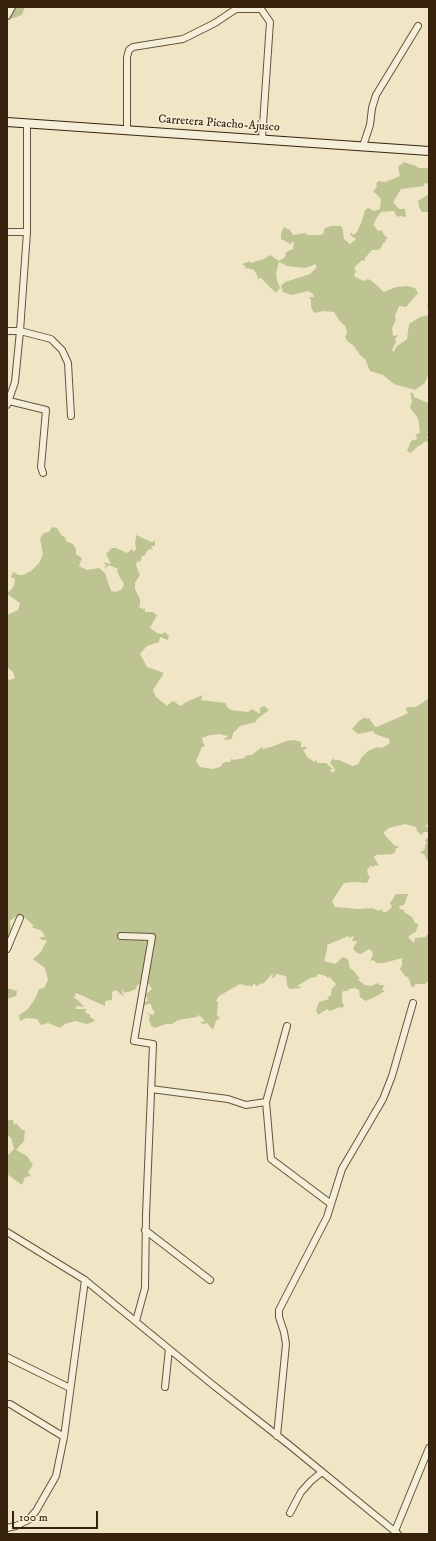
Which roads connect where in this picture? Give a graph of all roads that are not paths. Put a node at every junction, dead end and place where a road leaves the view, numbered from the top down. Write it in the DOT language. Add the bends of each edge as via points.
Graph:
graph roads {
  1 [pos="12,7"];
  2 [pos="7,16"];
  3 [pos="418,26"];
  4 [pos="7,122"];
  5 [pos="27,123"];
  6 [pos="127,129"];
  7 [pos="262,139"];
  8 [pos="363,146"];
  9 [pos="429,151"];
  10 [pos="7,232"];
  11 [pos="27,232"];
  12 [pos="7,331"];
  13 [pos="20,331"];
  14 [pos="8,403"];
  15 [pos="71,416"];
  16 [pos="43,473"];
  17 [pos="20,918"];
  18 [pos="120,936"];
  19 [pos="7,949"];
  20 [pos="413,1003"];
  21 [pos="287,1026"];
  22 [pos="151,1089"];
  23 [pos="266,1102"];
  24 [pos="331,1204"];
  25 [pos="146,1230"];
  26 [pos="7,1232"];
  27 [pos="85,1280"];
  28 [pos="210,1280"];
  29 [pos="136,1321"];
  30 [pos="169,1349"];
  31 [pos="7,1357"];
  32 [pos="165,1387"];
  33 [pos="70,1388"];
  34 [pos="7,1404"];
  35 [pos="277,1436"];
  36 [pos="64,1437"];
  37 [pos="429,1448"];
  38 [pos="322,1472"];
  39 [pos="290,1512"];
  40 [pos="7,1528"];
  41 [pos="396,1533"];
  1 -- 2 [label="street"];
  3 -- 8 [label="street" via="376,95"];
  4 -- 5 [label="main road, Carretera Picacho-Ajusco"];
  5 -- 6 [label="main road, Carretera Picacho-Ajusco"];
  5 -- 11 [label="street"];
  6 -- 7 [label="main road, Carretera Picacho-Ajusco"];
  6 -- 7 [label="street" via="129,50 133,47 183,39 236,9 261,9 270,22"];
  7 -- 8 [label="main road, Carretera Picacho-Ajusco"];
  8 -- 9 [label="main road, Carretera Picacho-Ajusco"];
  10 -- 11 [label="street"];
  11 -- 13 [label="street"];
  12 -- 13 [label="street"];
  13 -- 14 [label="street" via="15,382"];
  13 -- 15 [label="street" via="52,339 62,350 68,363"];
  14 -- 16 [label="street" via="46,410 41,467"];
  17 -- 19 [label="street"];
  18 -- 22 [label="street" via="152,937 134,1041 153,1044"];
  20 -- 24 [label="street" via="383,1099 342,1169"];
  21 -- 23 [label="street"];
  22 -- 23 [label="street" via="228,1099 246,1105"];
  22 -- 25 [label="street"];
  23 -- 24 [label="street" via="271,1159"];
  24 -- 35 [label="street" via="327,1217 280,1310 286,1344"];
  25 -- 28 [label="street"];
  25 -- 29 [label="street" via="145,1288"];
  26 -- 27 [label="street"];
  27 -- 29 [label="street"];
  27 -- 33 [label="street"];
  29 -- 30 [label="street"];
  30 -- 32 [label="street"];
  30 -- 35 [label="street"];
  31 -- 33 [label="street"];
  33 -- 36 [label="street"];
  34 -- 36 [label="street"];
  35 -- 38 [label="street"];
  36 -- 40 [label="street" via="56,1476 36,1511 28,1520"];
  37 -- 41 [label="street"];
  38 -- 39 [label="street" via="301,1492"];
  38 -- 41 [label="street"];
}
